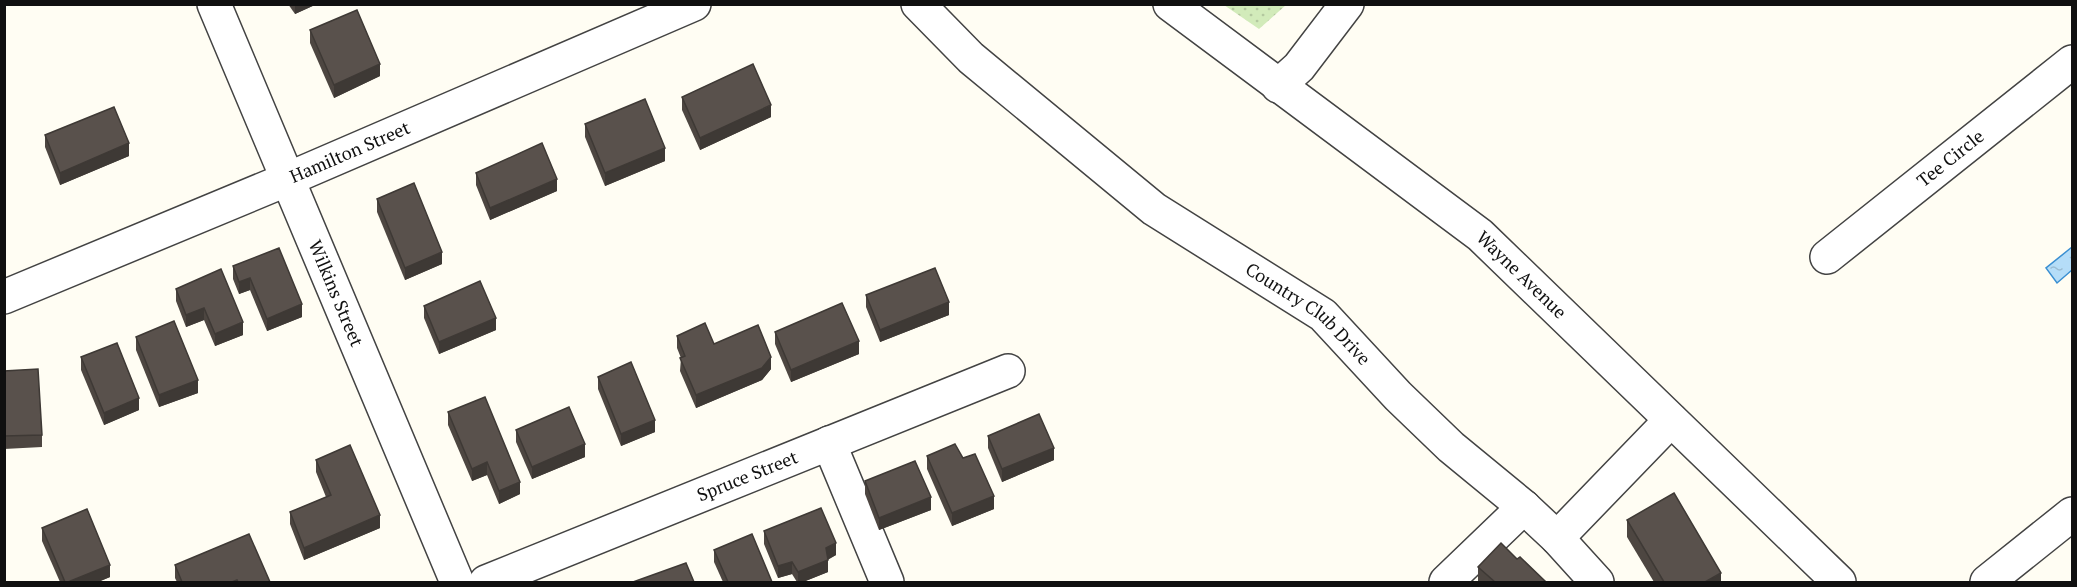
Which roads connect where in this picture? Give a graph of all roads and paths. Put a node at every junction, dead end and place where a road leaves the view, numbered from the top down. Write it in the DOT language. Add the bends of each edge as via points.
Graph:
graph roads {
  1 [pos="214,4"];
  2 [pos="694,4"];
  3 [pos="918,4"];
  4 [pos="1170,4"];
  5 [pos="1347,4"];
  6 [pos="2073,62"];
  7 [pos="1278,86"];
  8 [pos="288,179"];
  9 [pos="1827,257"];
  10 [pos="4,297"];
  11 [pos="1008,371"];
  12 [pos="1671,420"];
  13 [pos="829,442"];
  14 [pos="1524,507"];
  15 [pos="2073,514"];
  16 [pos="1557,538"];
  17 [pos="457,582"];
  18 [pos="486,582"];
  19 [pos="887,582"];
  20 [pos="1446,582"];
  21 [pos="1597,582"];
  22 [pos="1839,582"];
  23 [pos="1987,582"];
  1 -- 8 [label="street, Wilkins Street"];
  2 -- 8 [label="street, Hamilton Street"];
  3 -- 14 [label="street, Country Club Drive" via="971,58 1154,209 1323,315 1451,447"];
  4 -- 7 [label="street, Wayne Avenue"];
  5 -- 7 [label="street" via="1299,67"];
  6 -- 9 [label="street, Tee Circle"];
  7 -- 12 [label="street, Wayne Avenue" via="1480,235"];
  8 -- 10 [label="street, Hamilton Street"];
  8 -- 17 [label="street, Wilkins Street"];
  11 -- 13 [label="street, Spruce Street"];
  12 -- 16 [label="street"];
  12 -- 22 [label="street, Wayne Avenue"];
  13 -- 18 [label="street, Spruce Street"];
  13 -- 19 [label="street"];
  14 -- 16 [label="street, Country Club Drive"];
  14 -- 20 [label="street"];
  15 -- 23 [label="street"];
  16 -- 21 [label="street, Country Club Drive"];
}
